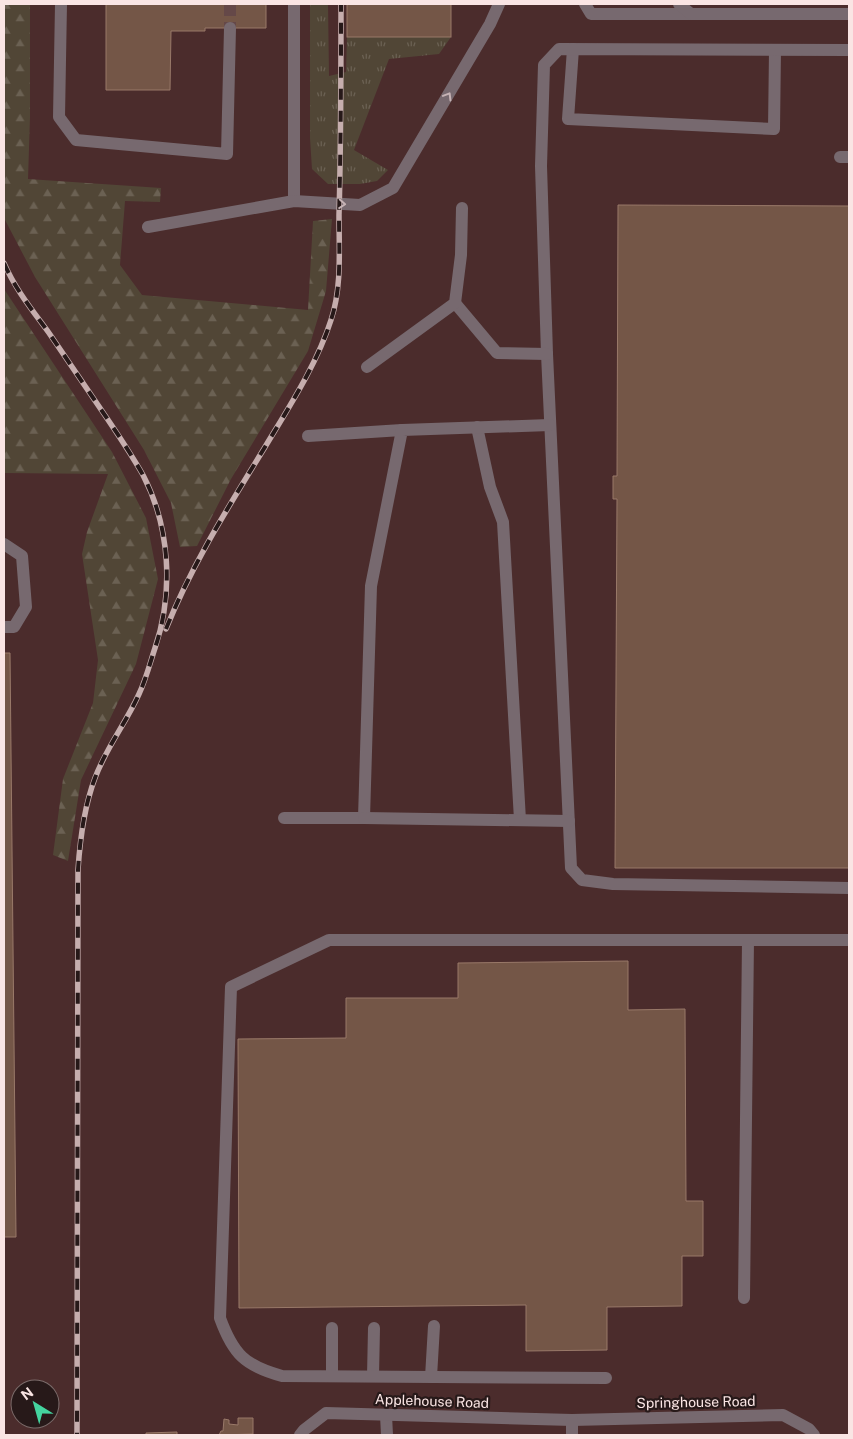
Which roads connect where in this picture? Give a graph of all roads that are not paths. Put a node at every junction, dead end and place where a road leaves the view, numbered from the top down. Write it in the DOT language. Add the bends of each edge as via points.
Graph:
graph roads {
  1 [pos="61,4"];
  2 [pos="294,4"];
  3 [pos="499,4"];
  4 [pos="585,4"];
  5 [pos="679,4"];
  6 [pos="691,14"];
  7 [pos="849,14"];
  8 [pos="230,28"];
  9 [pos="573,49"];
  10 [pos="775,50"];
  11 [pos="849,50"];
  12 [pos="294,201"];
  13 [pos="462,208"];
  14 [pos="148,227"];
  15 [pos="455,303"];
  16 [pos="547,354"];
  17 [pos="367,367"];
  18 [pos="550,425"];
  19 [pos="478,427"];
  20 [pos="402,430"];
  21 [pos="308,436"];
  22 [pos="4,544"];
  23 [pos="4,627"];
  24 [pos="284,818"];
  25 [pos="364,818"];
  26 [pos="520,820"];
  27 [pos="569,821"];
  28 [pos="849,888"];
  29 [pos="748,940"];
  30 [pos="849,940"];
  31 [pos="744,1298"];
  32 [pos="434,1326"];
  33 [pos="332,1328"];
  34 [pos="374,1328"];
  35 [pos="332,1376"];
  36 [pos="373,1376"];
  37 [pos="431,1377"];
  38 [pos="606,1378"];
  39 [pos="386,1415"];
  40 [pos="572,1420"];
  41 [pos="300,1435"];
  42 [pos="387,1435"];
  43 [pos="572,1435"];
  44 [pos="814,1435"];
  1 -- 8 [label="street" via="59,117 76,140 226,154"];
  2 -- 12 [label="street"];
  12 -- 3 [label="street, one-way" via="360,205 393,188"];
  4 -- 6 [label="street" via="591,14"];
  5 -- 6 [label="street"];
  6 -- 7 [label="street"];
  9 -- 10 [label="street"];
  9 -- 10 [label="street" via="568,120 774,129"];
  9 -- 16 [label="street" via="559,49 544,65 541,166"];
  10 -- 11 [label="street"];
  12 -- 14 [label="street"];
  13 -- 15 [label="street"];
  15 -- 16 [label="street" via="497,353"];
  15 -- 17 [label="street"];
  16 -- 18 [label="street"];
  18 -- 19 [label="street"];
  18 -- 27 [label="street"];
  19 -- 20 [label="street"];
  19 -- 26 [label="street" via="490,487 503,522"];
  20 -- 21 [label="street"];
  20 -- 25 [label="street" via="371,586"];
  22 -- 23 [label="street" via="22,556 26,607 14,627"];
  24 -- 25 [label="street"];
  25 -- 26 [label="street"];
  26 -- 27 [label="street"];
  27 -- 28 [label="street" via="571,868 582,880 613,884"];
  29 -- 30 [label="street"];
  29 -- 31 [label="street"];
  29 -- 35 [label="street" via="329,940 231,987 220,1318 228,1340 237,1352 260,1370 282,1376"];
  32 -- 37 [label="street"];
  33 -- 35 [label="street"];
  34 -- 36 [label="street"];
  35 -- 36 [label="street"];
  36 -- 37 [label="street"];
  37 -- 38 [label="street"];
  39 -- 40 [label="street, Applehouse Road"];
  39 -- 41 [label="street, Applehouse Road" via="326,1413"];
  39 -- 42 [label="street"];
  40 -- 43 [label="street"];
  40 -- 44 [label="street, Springhouse Road" via="783,1415"];
}
